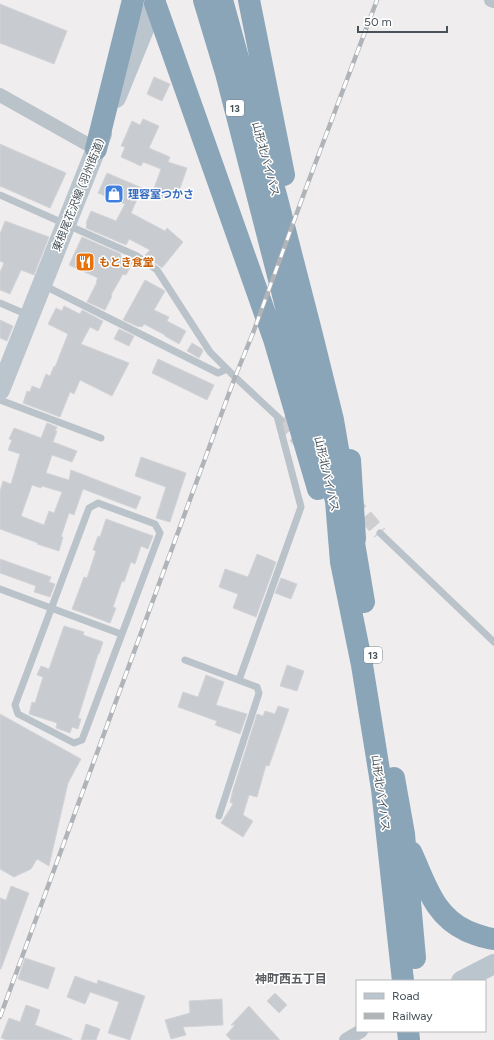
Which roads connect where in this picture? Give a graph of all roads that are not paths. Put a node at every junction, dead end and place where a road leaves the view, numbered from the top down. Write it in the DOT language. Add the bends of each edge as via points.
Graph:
graph roads {
  1 [pos="133,0"];
  2 [pos="204,0"];
  3 [pos="222,0"];
  4 [pos="249,0"];
  5 [pos="155,2"];
  6 [pos="0,95"];
  7 [pos="96,149"];
  8 [pos="0,195"];
  9 [pos="288,213"];
  10 [pos="66,224"];
  11 [pos="42,284"];
  12 [pos="0,303"];
  13 [pos="30,316"];
  14 [pos="293,336"];
  15 [pos="227,369"];
  16 [pos="0,390"];
  17 [pos="0,400"];
  18 [pos="100,438"];
  19 [pos="380,533"];
  20 [pos="349,560"];
  21 [pos="0,589"];
  22 [pos="51,608"];
  23 [pos="121,634"];
  24 [pos="494,642"];
  25 [pos="185,660"];
  26 [pos="239,680"];
  27 [pos="219,816"];
  28 [pos="404,834"];
  29 [pos="494,939"];
  30 [pos="494,964"];
  31 [pos="403,980"];
  32 [pos="417,980"];
  33 [pos="463,980"];
  34 [pos="359,1032"];
  35 [pos="346,1040"];
  1 -- 7 [label="highway"];
  2 -- 14 [label="highway, 山形北バイパス / 13" via="226,73"];
  3 -- 9 [label="highway, 山形北バイパス / 13"];
  4 -- 9 [label="highway"];
  5 -- 7 [label="main road, 東根尾花沢線 (羽州街道)"];
  5 -- 14 [label="highway" via="234,226"];
  6 -- 7 [label="street"];
  7 -- 10 [label="main road, 東根尾花沢線 (羽州街道)"];
  8 -- 10 [label="lane"];
  9 -- 14 [label="highway, 山形北バイパス / 13"];
  9 -- 20 [label="highway" via="321,318 350,454"];
  10 -- 11 [label="main road, 東根尾花沢線 (羽州街道)"];
  10 -- 15 [label="lane" via="137,256 157,270 210,352"];
  11 -- 13 [label="main road, 東根尾花沢線 (羽州街道)"];
  11 -- 15 [label="lane" via="218,373"];
  12 -- 13 [label="lane"];
  13 -- 16 [label="main road, 東根尾花沢線 (羽州街道)"];
  14 -- 20 [label="highway, 山形北バイパス / 13"];
  15 -- 26 [label="lane" via="279,418 301,507"];
  17 -- 18 [label="lane"];
  19 -- 24 [label="lane"];
  20 -- 28 [label="highway, 山形北バイパス / 13"];
  20 -- 31 [label="highway, 山形北バイパス / 13" via="362,665 382,789"];
  21 -- 22 [label="lane"];
  22 -- 23 [label="lane"];
  22 -- 23 [label="lane" via="89,508 98,503 155,524 160,533"];
  22 -- 23 [label="lane" via="15,705 18,714 74,743 82,740"];
  25 -- 26 [label="lane"];
  26 -- 27 [label="lane" via="257,687 259,693"];
  28 -- 29 [label="highway" via="432,899 444,916 460,928 483,938"];
  28 -- 32 [label="highway, 山形北バイパス / 13"];
  30 -- 33 [label="main road"];
  34 -- 35 [label="street"];
}
